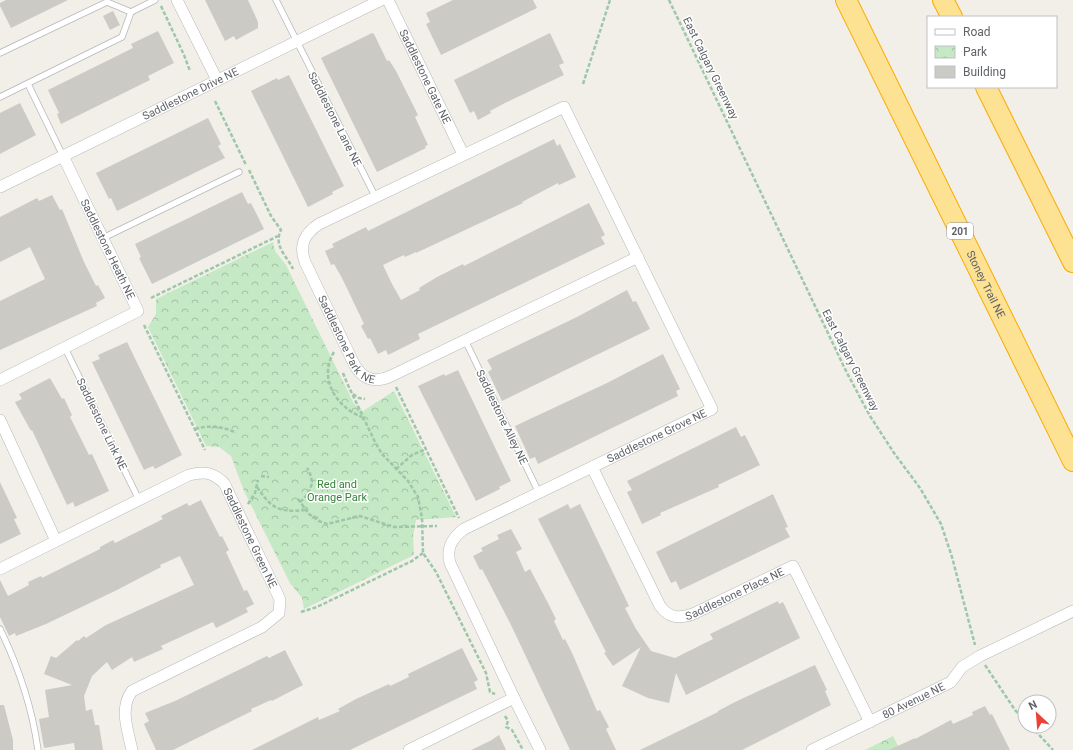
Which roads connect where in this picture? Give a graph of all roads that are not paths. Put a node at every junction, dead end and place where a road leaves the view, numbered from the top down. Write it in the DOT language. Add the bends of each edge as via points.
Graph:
graph roads {
  1 [pos="156,0"];
  2 [pos="177,0"];
  3 [pos="276,0"];
  4 [pos="381,0"];
  5 [pos="388,0"];
  6 [pos="846,0"];
  7 [pos="943,0"];
  8 [pos="957,0"];
  9 [pos="131,12"];
  10 [pos="951,16"];
  11 [pos="965,16"];
  12 [pos="296,42"];
  13 [pos="0,54"];
  14 [pos="217,80"];
  15 [pos="28,84"];
  16 [pos="986,88"];
  17 [pos="0,97"];
  18 [pos="463,154"];
  19 [pos="63,156"];
  20 [pos="239,172"];
  21 [pos="0,188"];
  22 [pos="375,196"];
  23 [pos="103,238"];
  24 [pos="638,257"];
  25 [pos="1073,262"];
  26 [pos="465,340"];
  27 [pos="65,348"];
  28 [pos="0,380"];
  29 [pos="0,420"];
  30 [pos="1073,461"];
  31 [pos="592,467"];
  32 [pos="539,493"];
  33 [pos="139,500"];
  34 [pos="56,541"];
  35 [pos="0,568"];
  36 [pos="1073,611"];
  37 [pos="0,629"];
  38 [pos="514,698"];
  39 [pos="870,722"];
  40 [pos="38,750"];
  41 [pos="132,750"];
  42 [pos="410,750"];
  43 [pos="540,750"];
  44 [pos="812,750"];
  1 -- 9 [label="lane"];
  2 -- 14 [label="street"];
  3 -- 12 [label="lane, Saddlestone Lane NE"];
  4 -- 12 [label="street, Saddlestone Drive NE"];
  5 -- 18 [label="street, Saddlestone Gate NE"];
  6 -- 30 [label="highway, Stoney Trail NE / 201"];
  7 -- 10 [label="highway"];
  8 -- 11 [label="highway"];
  9 -- 13 [label="lane" via="107,2"];
  9 -- 15 [label="lane" via="122,37"];
  12 -- 14 [label="street, Saddlestone Drive NE"];
  12 -- 22 [label="lane, Saddlestone Lane NE"];
  14 -- 19 [label="street, Saddlestone Drive NE"];
  15 -- 17 [label="lane"];
  15 -- 19 [label="lane"];
  16 -- 25 [label="highway"];
  18 -- 22 [label="street, Saddlestone Park NE"];
  18 -- 24 [label="street, Saddlestone Grove NE" via="564,107"];
  19 -- 21 [label="street, Saddlestone Drive NE"];
  19 -- 23 [label="street, Saddlestone Heath NE"];
  20 -- 23 [label="lane"];
  22 -- 26 [label="street, Saddlestone Park NE" via="312,229 303,240 302,247 305,262 355,366 363,377 370,380 385,379"];
  23 -- 27 [label="street, Saddlestone Heath NE" via="138,311"];
  24 -- 26 [label="street, Saddlestone Park NE"];
  24 -- 31 [label="street, Saddlestone Grove NE" via="712,409"];
  26 -- 32 [label="lane, Saddlestone Alley NE"];
  27 -- 28 [label="street, Saddlestone Heath NE"];
  27 -- 33 [label="lane, Saddlestone Link NE"];
  29 -- 34 [label="street"];
  31 -- 32 [label="street, Saddlestone Grove NE"];
  31 -- 39 [label="street, Saddlestone Place NE" via="660,606 672,617 693,614 793,566"];
  32 -- 38 [label="street, Saddlestone Grove NE" via="464,529 454,537 448,550 450,563"];
  33 -- 34 [label="street, Saddlestone Green NE"];
  33 -- 41 [label="street, Saddlestone Green NE" via="189,475 206,472 218,478 224,483 238,510 277,593 280,606 276,617 262,627 132,691 127,697 124,713"];
  34 -- 35 [label="street, Saddlestone Green NE"];
  36 -- 39 [label="street, 80 Avenue NE" via="980,656 962,667 951,682"];
  37 -- 40 [label="lane" via="13,655 28,698"];
  38 -- 42 [label="street"];
  38 -- 43 [label="street, Saddlestone Grove NE"];
  39 -- 44 [label="street, 80 Avenue NE"];
}
